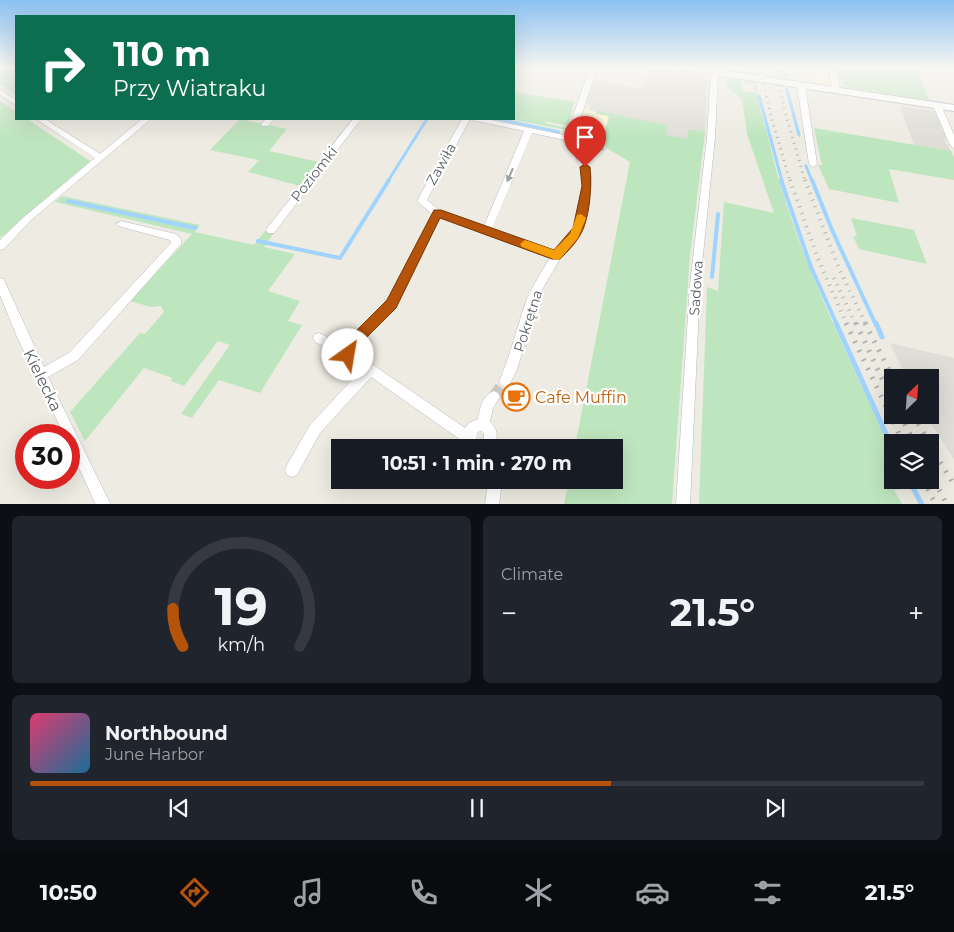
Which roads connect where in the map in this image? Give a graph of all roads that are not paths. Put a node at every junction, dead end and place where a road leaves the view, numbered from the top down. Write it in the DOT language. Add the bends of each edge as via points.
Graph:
graph roads {
  1 [pos="586,91"];
  2 [pos="713,91"];
  3 [pos="802,91"];
  4 [pos="840,91"];
  5 [pos="0,92"];
  6 [pos="15,102"];
  7 [pos="937,105"];
  8 [pos="954,108"];
  9 [pos="42,120"];
  10 [pos="146,120"];
  11 [pos="357,120"];
  12 [pos="465,120"];
  13 [pos="481,120"];
  14 [pos="529,130"];
  15 [pos="570,138"];
  16 [pos="954,145"];
  17 [pos="101,158"];
  18 [pos="813,164"];
  19 [pos="437,213"];
  20 [pos="121,224"];
  21 [pos="271,230"];
  22 [pos="487,230"];
  23 [pos="0,246"];
  24 [pos="556,256"];
  25 [pos="0,282"];
  26 [pos="319,338"];
  27 [pos="348,355"];
  28 [pos="369,370"];
  29 [pos="41,375"];
  30 [pos="505,381"];
  31 [pos="494,397"];
  32 [pos="482,426"];
  33 [pos="469,438"];
  34 [pos="490,439"];
  35 [pos="292,470"];
  36 [pos="494,489"];
  37 [pos="104,504"];
  38 [pos="492,504"];
  39 [pos="683,504"];
  1 -- 15 [label="street" via="575,123 577,128"];
  2 -- 39 [label="street, Sadowa" via="695,292"];
  3 -- 18 [label="street"];
  4 -- 7 [label="street"];
  5 -- 6 [label="street"];
  7 -- 8 [label="street"];
  7 -- 16 [label="street"];
  9 -- 17 [label="street"];
  10 -- 17 [label="street"];
  11 -- 21 [label="street, Poziomki"];
  12 -- 19 [label="street, Zawiła" via="422,199"];
  13 -- 14 [label="street"];
  14 -- 15 [label="street"];
  14 -- 22 [label="street, one-way"];
  15 -- 24 [label="street, Pokrętna" via="585,167 587,186 579,228"];
  17 -- 23 [label="street" via="27,219"];
  19 -- 22 [label="street"];
  19 -- 27 [label="street" via="392,304 351,345"];
  20 -- 29 [label="street" via="176,238 176,244 74,356"];
  22 -- 24 [label="street"];
  24 -- 30 [label="street, Pokrętna" via="532,301"];
  25 -- 29 [label="street, Kielecka"];
  26 -- 27 [label="street"];
  27 -- 28 [label="street"];
  28 -- 33 [label="street"];
  28 -- 35 [label="street" via="315,429"];
  29 -- 37 [label="street, Kielecka"];
  31 -- 32 [label="street" via="487,406"];
  32 -- 33 [label="street" via="474,427"];
  32 -- 34 [label="street" via="490,432"];
  36 -- 38 [label="street"];
}
